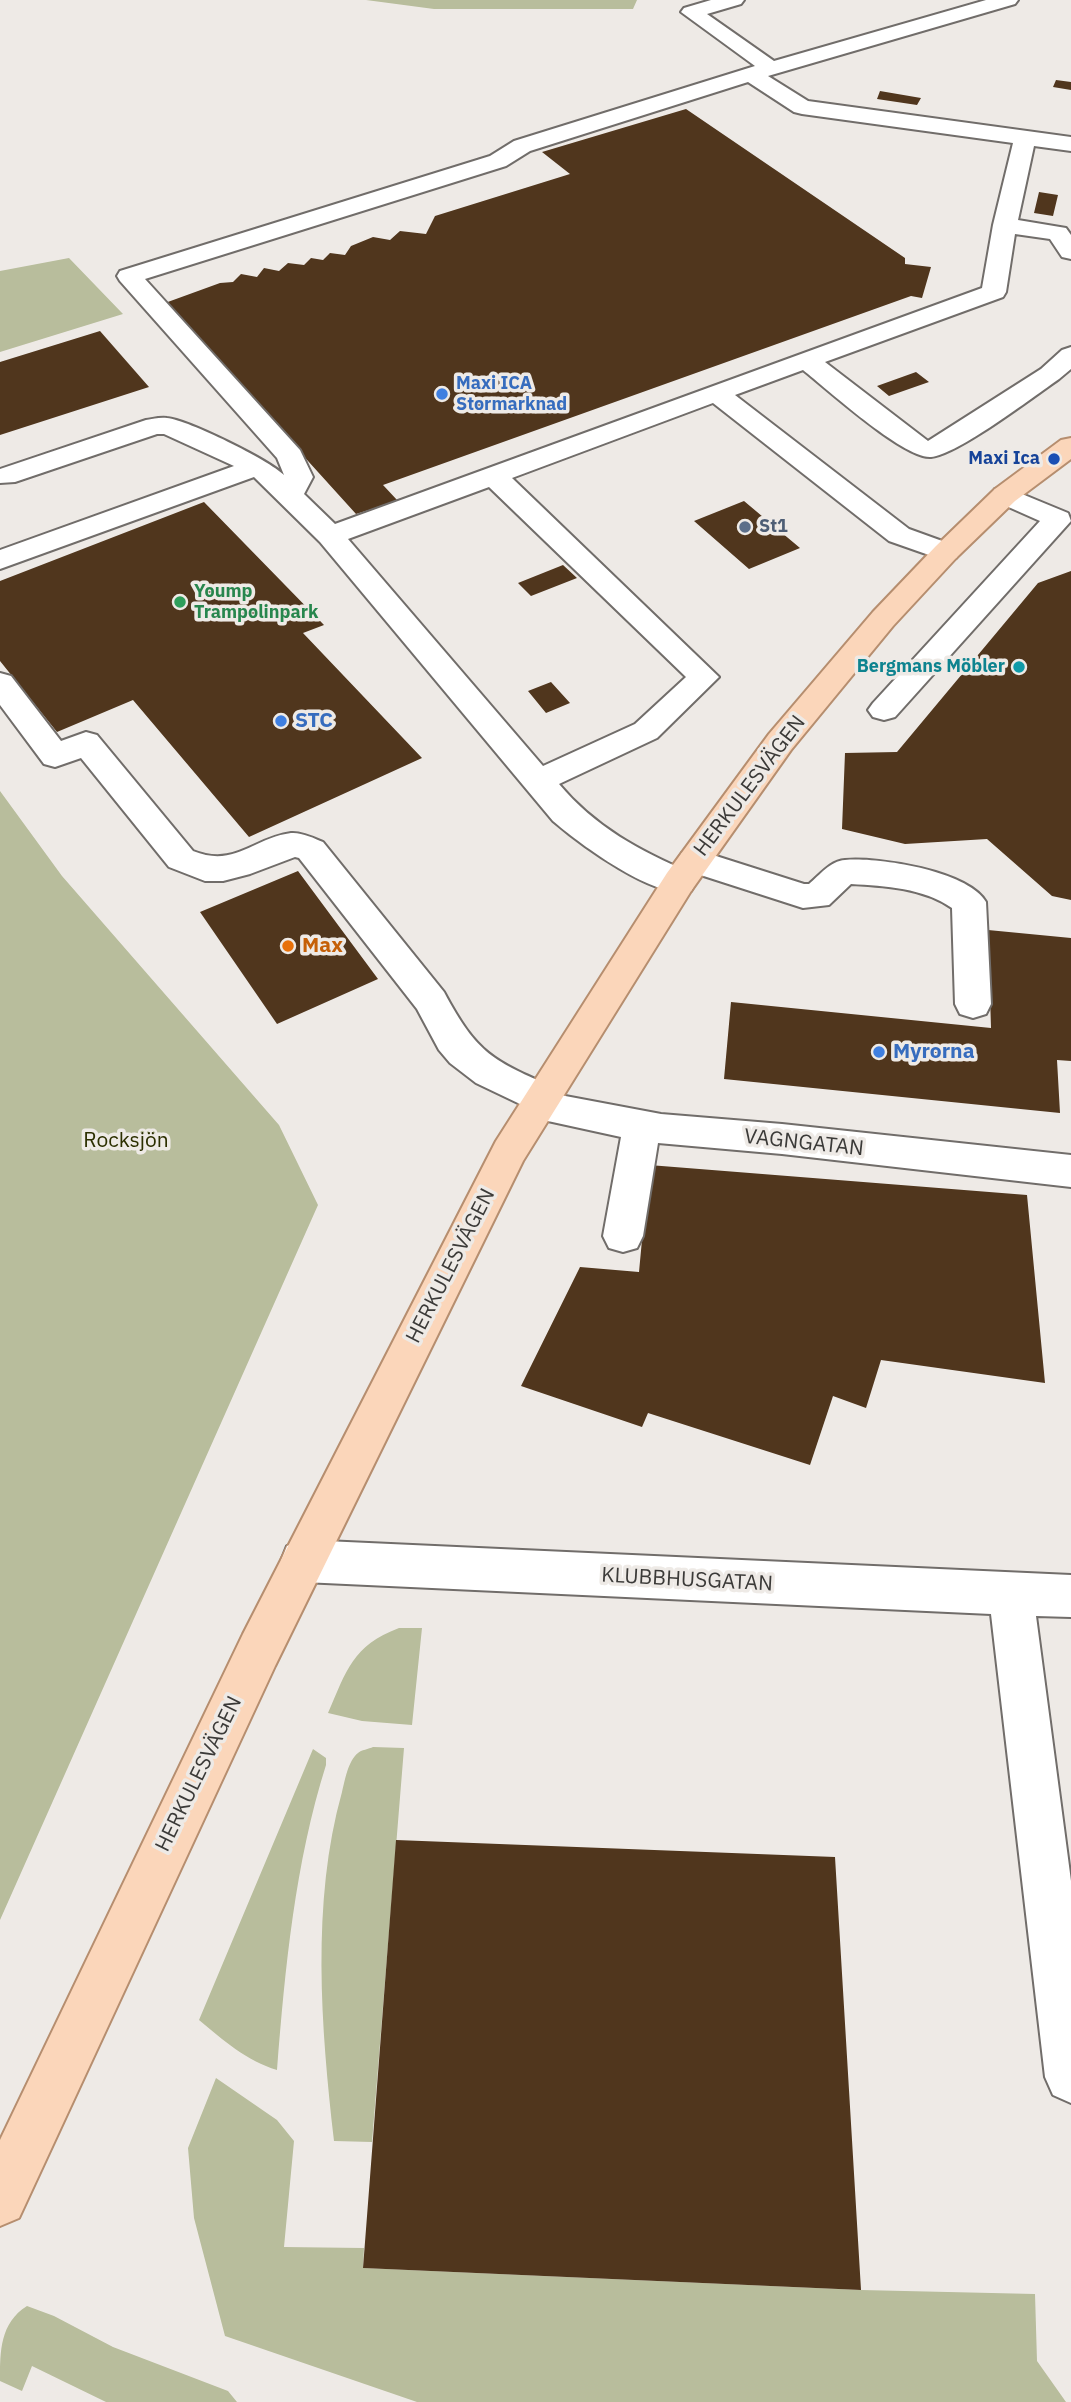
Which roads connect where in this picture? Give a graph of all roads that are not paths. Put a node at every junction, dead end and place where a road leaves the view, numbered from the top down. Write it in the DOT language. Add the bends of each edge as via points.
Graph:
graph roads {
  1 [pos="734,0"];
  2 [pos="1008,0"];
  3 [pos="761,71"];
  4 [pos="1025,137"];
  5 [pos="1071,144"];
  6 [pos="1005,225"];
  7 [pos="1071,252"];
  8 [pos="1071,355"];
  9 [pos="808,361"];
  10 [pos="716,393"];
  11 [pos="1071,446"];
  12 [pos="256,467"];
  13 [pos="5,476"];
  14 [pos="494,476"];
  15 [pos="289,495"];
  16 [pos="1005,495"];
  17 [pos="330,536"];
  18 [pos="946,552"];
  19 [pos="0,560"];
  20 [pos="0,683"];
  21 [pos="884,710"];
  22 [pos="538,781"];
  23 [pos="687,871"];
  24 [pos="973,1004"];
  25 [pos="540,1102"];
  26 [pos="642,1126"];
  27 [pos="1071,1171"];
  28 [pos="623,1236"];
  29 [pos="303,1561"];
  30 [pos="1011,1595"];
  31 [pos="1071,1596"];
  32 [pos="1071,2077"];
  33 [pos="0,2199"];
  1 -- 3 [label="street" via="691,12"];
  2 -- 3 [label="street"];
  3 -- 4 [label="street" via="802,107"];
  3 -- 15 [label="street" via="522,146 498,161 129,276 290,456 299,477"];
  4 -- 5 [label="street"];
  4 -- 6 [label="street"];
  6 -- 7 [label="street" via="1058,233"];
  6 -- 9 [label="street" via="994,292"];
  8 -- 9 [label="street" via="1050,374 929,449 917,446"];
  9 -- 10 [label="street"];
  10 -- 14 [label="street"];
  10 -- 18 [label="street" via="899,535"];
  11 -- 16 [label="main road, HERKULESVÄGEN"];
  12 -- 13 [label="street" via="180,429 155,426"];
  12 -- 15 [label="street"];
  12 -- 19 [label="street"];
  14 -- 17 [label="street"];
  14 -- 22 [label="street" via="704,677 646,731"];
  15 -- 17 [label="street"];
  16 -- 18 [label="main road, HERKULESVÄGEN"];
  16 -- 21 [label="street" via="1058,519"];
  17 -- 22 [label="street"];
  18 -- 23 [label="main road, HERKULESVÄGEN" via="780,741"];
  20 -- 25 [label="street, VAGNGATAN" via="55,756 86,743 181,859 205,869 223,869 294,844 311,850 431,1002 443,1032 457,1049 486,1073"];
  22 -- 23 [label="street" via="565,813 623,858"];
  23 -- 24 [label="street" via="803,896 817,896 844,872 955,891 969,902"];
  23 -- 25 [label="main road, HERKULESVÄGEN"];
  25 -- 26 [label="street, VAGNGATAN"];
  25 -- 29 [label="main road, HERKULESVÄGEN" via="509,1152"];
  26 -- 27 [label="street, VAGNGATAN"];
  26 -- 28 [label="street"];
  29 -- 30 [label="street, KLUBBHUSGATAN"];
  29 -- 33 [label="main road, HERKULESVÄGEN"];
  30 -- 31 [label="street, KLUBBHUSGATAN"];
  30 -- 32 [label="street"];
}
